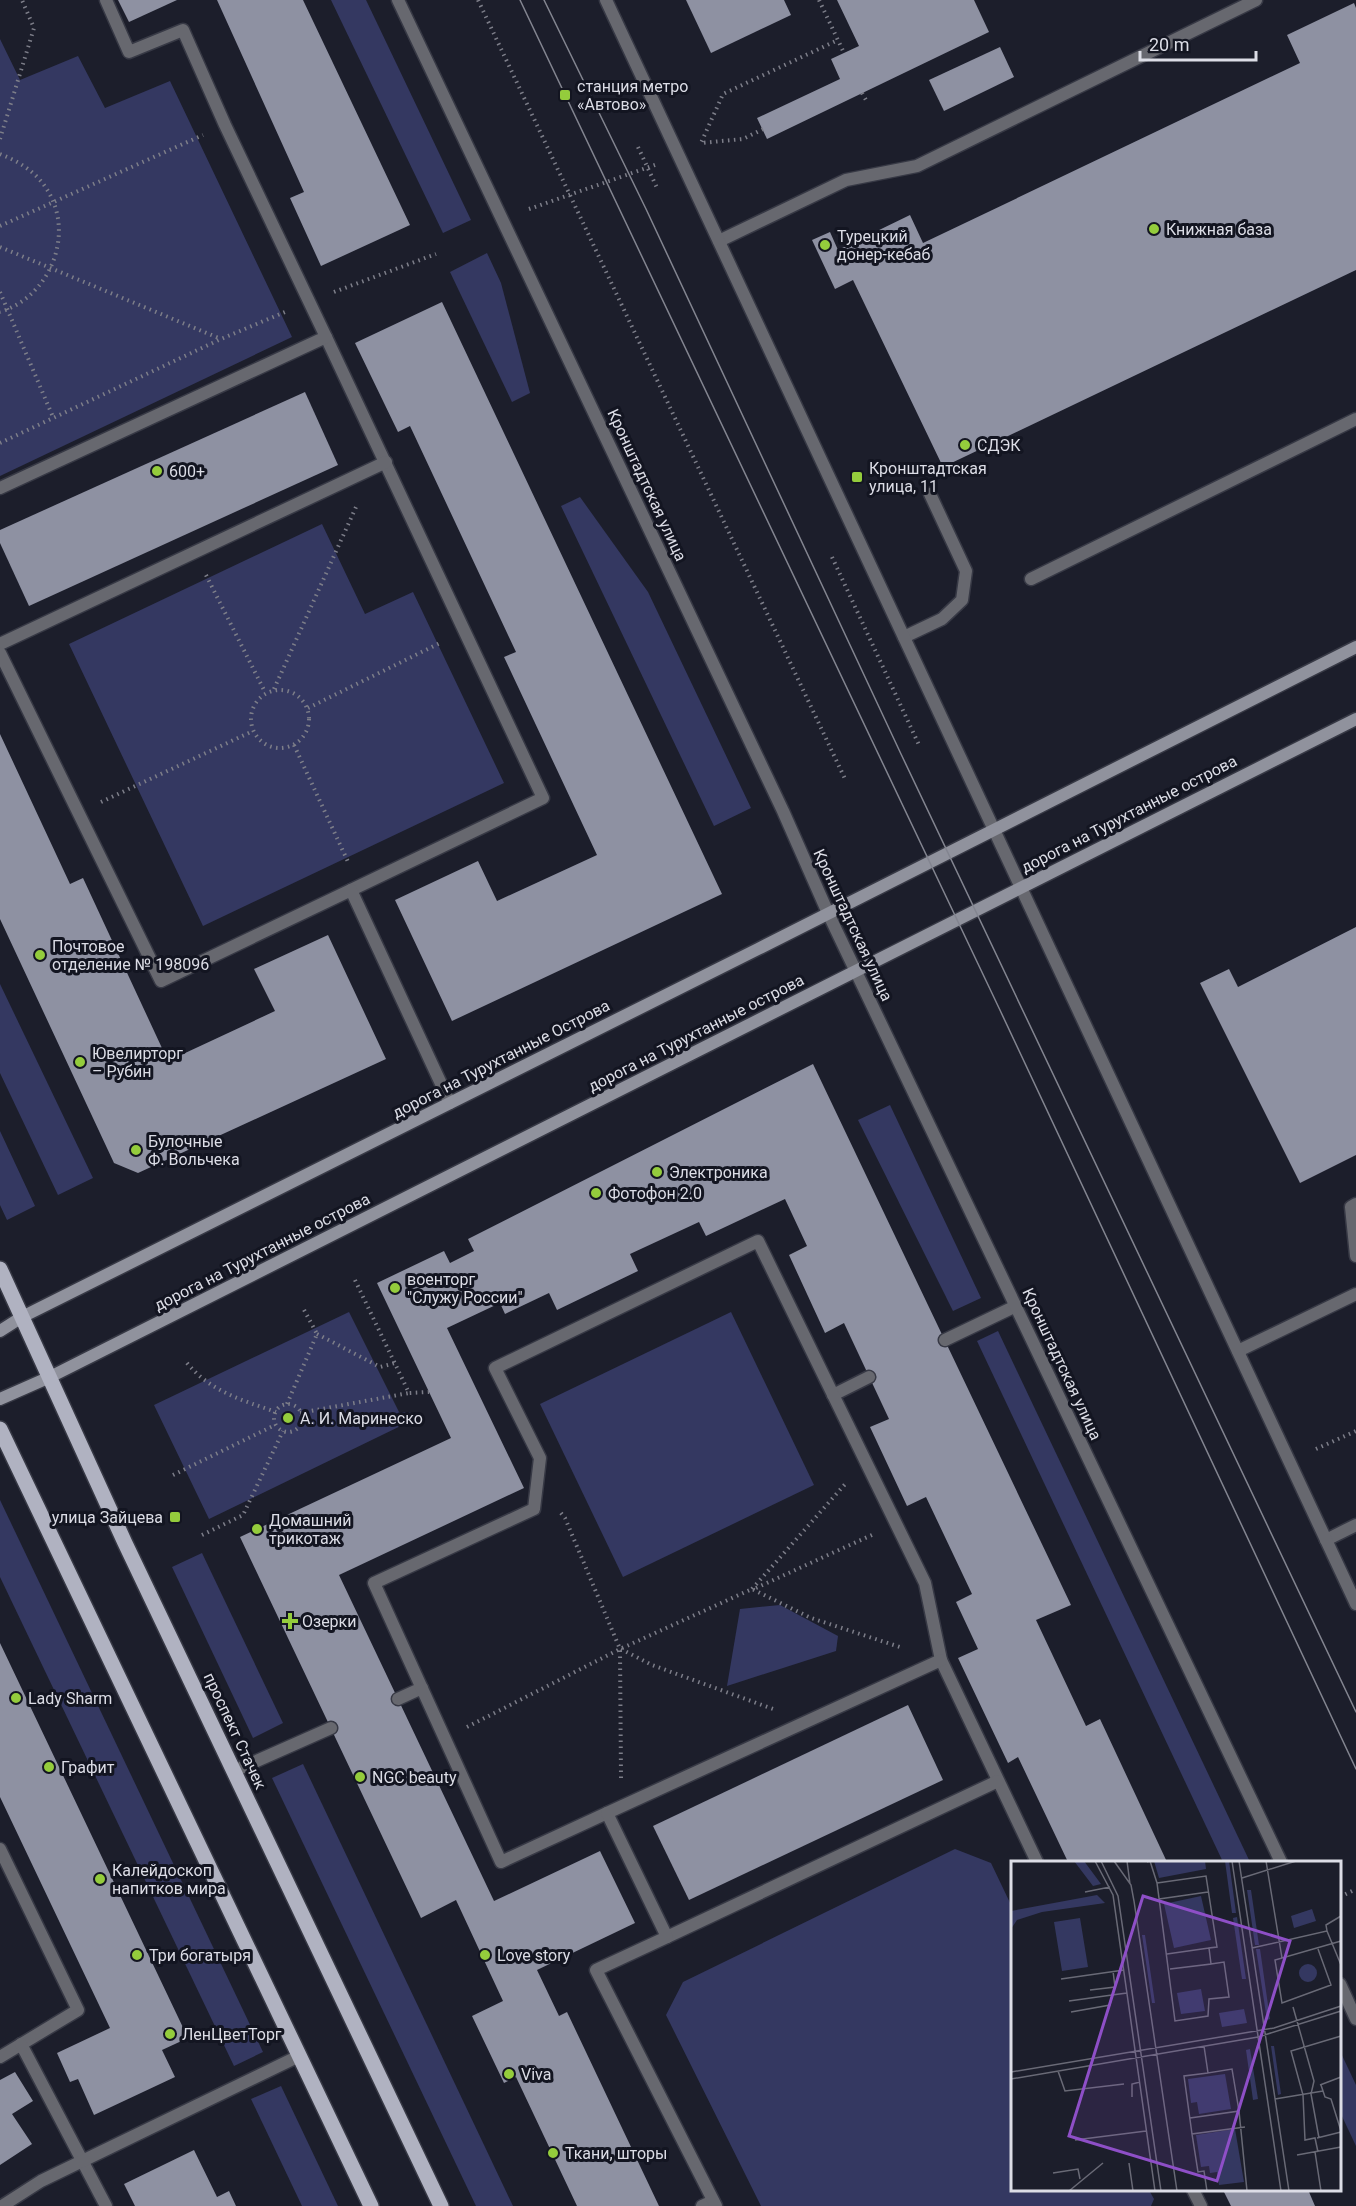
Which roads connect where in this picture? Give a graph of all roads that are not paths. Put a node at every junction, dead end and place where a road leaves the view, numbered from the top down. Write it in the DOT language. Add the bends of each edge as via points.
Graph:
graph roads {
  1 [pos="106,0"];
  2 [pos="398,0"];
  3 [pos="606,0"];
  4 [pos="1256,0"];
  5 [pos="719,241"];
  6 [pos="326,337"];
  7 [pos="1356,419"];
  8 [pos="386,462"];
  9 [pos="0,488"];
  10 [pos="930,494"];
  11 [pos="1031,579"];
  12 [pos="904,637"];
  13 [pos="0,644"];
  14 [pos="1356,647"];
  15 [pos="0,653"];
  16 [pos="1356,719"];
  17 [pos="994,829"];
  18 [pos="1021,887"];
  19 [pos="355,888"];
  20 [pos="828,913"];
  21 [pos="855,971"];
  22 [pos="450,1103"];
  23 [pos="1356,1204"];
  24 [pos="1356,1256"];
  25 [pos="0,1269"];
  26 [pos="1356,1294"];
  27 [pos="1017,1306"];
  28 [pos="22,1317"];
  29 [pos="0,1331"];
  30 [pos="945,1340"];
  31 [pos="1238,1351"];
  32 [pos="50,1377"];
  33 [pos="869,1377"];
  34 [pos="833,1395"];
  35 [pos="0,1399"];
  36 [pos="0,1429"];
  37 [pos="1356,1525"];
  38 [pos="1326,1540"];
  39 [pos="1356,1604"];
  40 [pos="941,1660"];
  41 [pos="422,1688"];
  42 [pos="398,1699"];
  43 [pos="331,1728"];
  44 [pos="234,1771"];
  45 [pos="998,1781"];
  46 [pos="608,1814"];
  47 [pos="0,1849"];
  48 [pos="1036,1861"];
  49 [pos="1280,1861"];
  50 [pos="667,1937"];
  51 [pos="1341,1986"];
  52 [pos="1356,2019"];
  53 [pos="21,2044"];
  54 [pos="299,2056"];
  55 [pos="0,2057"];
  56 [pos="83,2160"];
  57 [pos="1194,2191"];
  58 [pos="710,2204"];
  59 [pos="2,2206"];
  60 [pos="106,2206"];
  61 [pos="371,2206"];
  62 [pos="441,2206"];
  63 [pos="1201,2206"];
  1 -- 6 [label="street" via="129,52 183,30"];
  2 -- 20 [label="street, Кронштадтская улица"];
  3 -- 5 [label="street"];
  4 -- 5 [label="street" via="916,166 846,180"];
  5 -- 12 [label="street"];
  6 -- 8 [label="street"];
  6 -- 9 [label="street"];
  7 -- 11 [label="street"];
  8 -- 13 [label="street"];
  8 -- 19 [label="street" via="543,798"];
  10 -- 12 [label="street" via="966,571 962,600 942,620"];
  12 -- 17 [label="street"];
  14 -- 17 [label="street"];
  15 -- 19 [label="street" via="161,981"];
  16 -- 18 [label="street, дорога на Турухтанные острова"];
  17 -- 18 [label="street"];
  17 -- 20 [label="street, дорога на Турухтанные Острова"];
  18 -- 21 [label="street, дорога на Турухтанные острова"];
  18 -- 31 [label="street"];
  19 -- 22 [label="street"];
  20 -- 21 [label="street, Кронштадтская улица"];
  20 -- 22 [label="street, дорога на Турухтанные Острова"];
  21 -- 27 [label="street, Кронштадтская улица"];
  21 -- 32 [label="street, дорога на Турухтанные острова"];
  22 -- 28 [label="street, дорога на Турухтанные Острова"];
  23 -- 24 [label="street" via="1351,1207"];
  25 -- 28 [label="main road, проспект Стачек"];
  26 -- 31 [label="street"];
  27 -- 30 [label="street"];
  27 -- 49 [label="street, Кронштадтская улица"];
  28 -- 29 [label="street"];
  28 -- 32 [label="main road, проспект Стачек"];
  31 -- 38 [label="street"];
  32 -- 35 [label="street"];
  32 -- 44 [label="main road, проспект Стачек"];
  33 -- 34 [label="street"];
  34 -- 40 [label="street" via="925,1583"];
  34 -- 41 [label="street" via="758,1241 495,1368 540,1458 534,1509 374,1583"];
  36 -- 54 [label="main road"];
  37 -- 38 [label="street"];
  38 -- 39 [label="street"];
  40 -- 45 [label="street"];
  40 -- 46 [label="street"];
  41 -- 42 [label="street"];
  41 -- 46 [label="street" via="501,1862"];
  43 -- 44 [label="street"];
  44 -- 62 [label="main road, проспект Стачек"];
  45 -- 48 [label="street"];
  45 -- 50 [label="street"];
  46 -- 50 [label="street"];
  47 -- 53 [label="street" via="78,2010"];
  50 -- 58 [label="street" via="596,1970"];
  51 -- 52 [label="street"];
  53 -- 55 [label="street"];
  53 -- 56 [label="street"];
  54 -- 56 [label="street"];
  54 -- 61 [label="main road"];
  56 -- 59 [label="street"];
  56 -- 60 [label="street"];
  57 -- 63 [label="street"];
}
